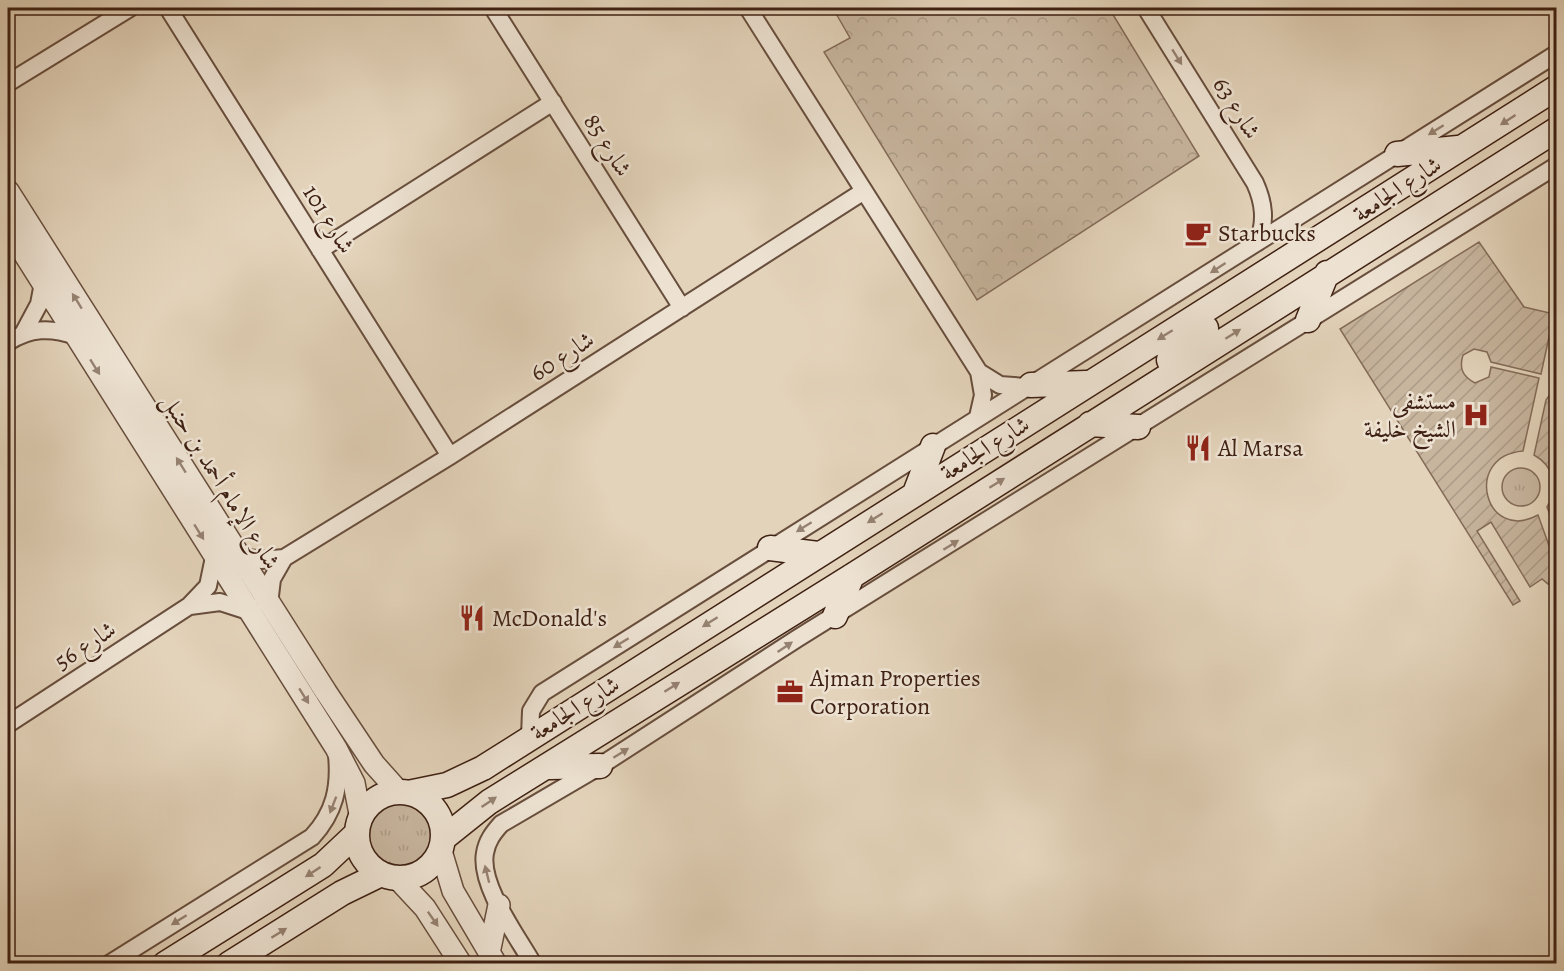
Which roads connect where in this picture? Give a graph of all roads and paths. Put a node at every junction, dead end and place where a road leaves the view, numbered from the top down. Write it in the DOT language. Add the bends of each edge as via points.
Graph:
graph roads {
  1 [pos="130,8"];
  2 [pos="168,8"];
  3 [pos="493,8"];
  4 [pos="748,8"];
  5 [pos="1146,8"];
  6 [pos="1557,54"];
  7 [pos="8,83"];
  8 [pos="1557,88"];
  9 [pos="553,102"];
  10 [pos="1557,130"];
  11 [pos="1460,148"];
  12 [pos="1398,154"];
  13 [pos="1557,166"];
  14 [pos="8,191"];
  15 [pos="864,191"];
  16 [pos="8,228"];
  17 [pos="1258,242"];
  18 [pos="320,250"];
  19 [pos="1328,273"];
  20 [pos="1251,282"];
  21 [pos="43,283"];
  22 [pos="682,308"];
  23 [pos="1308,320"];
  24 [pos="24,332"];
  25 [pos="76,336"];
  26 [pos="8,342"];
  27 [pos="1174,371"];
  28 [pos="979,372"];
  29 [pos="1088,383"];
  30 [pos="1029,386"];
  31 [pos="978,417"];
  32 [pos="1090,424"];
  33 [pos="1138,427"];
  34 [pos="933,446"];
  35 [pos="450,456"];
  36 [pos="915,493"];
  37 [pos="770,548"];
  38 [pos="818,554"];
  39 [pos="238,556"];
  40 [pos="214,557"];
  41 [pos="284,558"];
  42 [pos="852,576"];
  43 [pos="189,606"];
  44 [pos="260,608"];
  45 [pos="835,616"];
  46 [pos="8,723"];
  47 [pos="530,736"];
  48 [pos="336,748"];
  49 [pos="600,766"];
  50 [pos="543,767"];
  51 [pos="404,792"];
  52 [pos="359,826"];
  53 [pos="442,845"];
  54 [pos="389,876"];
  55 [pos="499,905"];
  56 [pos="492,958"];
  57 [pos="109,963"];
  58 [pos="163,963"];
  59 [pos="230,963"];
  60 [pos="461,963"];
  61 [pos="533,963"];
  1 -- 7 [label="street"];
  2 -- 18 [label="street, شارع 101"];
  3 -- 9 [label="street, شارع 85"];
  4 -- 15 [label="street"];
  5 -- 17 [label="street, شارع 63, one-way" via="1255,183 1264,218"];
  6 -- 12 [label="street, one-way"];
  8 -- 11 [label="main road, شارع الجامعة, one-way"];
  9 -- 18 [label="street"];
  9 -- 22 [label="street, شارع 85"];
  10 -- 19 [label="main road, شارع الجامعة"];
  11 -- 12 [label="main road"];
  11 -- 20 [label="main road, شارع الجامعة"];
  12 -- 17 [label="street"];
  13 -- 23 [label="street"];
  39 -- 14 [label="street, شارع الإمام أحمد بن حنبل, one-way"];
  15 -- 22 [label="street, شارع 60"];
  15 -- 28 [label="street"];
  16 -- 21 [label="street, شارع الإمام أحمد بن حنبل"];
  17 -- 30 [label="street, one-way"];
  18 -- 35 [label="street, شارع 101"];
  19 -- 23 [label="main road"];
  27 -- 19 [label="main road, شارع الجامعة, one-way"];
  20 -- 27 [label="main road" via="1233,309 1171,352 1169,360"];
  20 -- 29 [label="main road, شارع الجامعة, one-way"];
  21 -- 24 [label="street" via="39,304"];
  21 -- 25 [label="street, شارع الإمام أحمد بن حنبل"];
  22 -- 35 [label="street, شارع 60"];
  23 -- 33 [label="street"];
  24 -- 25 [label="street" via="56,330"];
  24 -- 26 [label="street"];
  25 -- 40 [label="street, شارع الإمام أحمد بن حنبل, one-way"];
  27 -- 32 [label="main road, شارع الجامعة"];
  28 -- 30 [label="street" via="1000,385"];
  28 -- 31 [label="street" via="983,395"];
  29 -- 30 [label="main road"];
  29 -- 36 [label="main road, شارع الجامعة"];
  30 -- 31 [label="street"];
  31 -- 34 [label="street"];
  32 -- 33 [label="main road"];
  42 -- 32 [label="main road, شارع الجامعة, one-way"];
  45 -- 33 [label="street, one-way"];
  34 -- 36 [label="main road"];
  34 -- 37 [label="street, one-way"];
  35 -- 41 [label="street, شارع 60"];
  36 -- 38 [label="main road, شارع الجامعة, one-way"];
  37 -- 38 [label="main road"];
  37 -- 47 [label="street, one-way" via="542,693 531,711"];
  38 -- 47 [label="main road, شارع الجامعة, one-way"];
  39 -- 41 [label="street"];
  39 -- 44 [label="street, شارع الإمام أحمد بن حنبل"];
  40 -- 43 [label="street, شارع 56" via="208,586"];
  40 -- 44 [label="street, شارع الإمام أحمد بن حنبل"];
  41 -- 44 [label="street"];
  42 -- 45 [label="main road"];
  50 -- 42 [label="main road, شارع الجامعة, one-way"];
  43 -- 44 [label="street, شارع 56" via="220,602"];
  43 -- 46 [label="street, شارع 56"];
  44 -- 48 [label="street, شارع الإمام أحمد بن حنبل, one-way"];
  44 -- 51 [label="street, شارع الإمام أحمد بن حنبل" via="374,764"];
  49 -- 45 [label="street, one-way"];
  47 -- 51 [label="main road, شارع الجامعة" via="465,778 428,790"];
  48 -- 52 [label="street, شارع الإمام أحمد بن حنبل" via="354,783"];
  48 -- 57 [label="street, one-way" via="337,794 312,837"];
  49 -- 50 [label="main road"];
  55 -- 49 [label="street, one-way" via="486,872 484,854 490,838 501,824"];
  53 -- 50 [label="main road, شارع الجامعة, one-way" via="481,807"];
  51 -- 52 [label="main road" via="380,797 372,803"];
  51 -- 53 [label="main road" via="420,797 438,814"];
  52 -- 54 [label="main road" via="361,853 366,861"];
  52 -- 58 [label="main road, one-way" via="323,866"];
  53 -- 54 [label="main road" via="424,872"];
  53 -- 56 [label="street" via="453,891"];
  59 -- 54 [label="main road, one-way" via="342,893"];
  54 -- 60 [label="street, one-way" via="425,908"];
  55 -- 56 [label="street"];
  55 -- 61 [label="street"];
}
